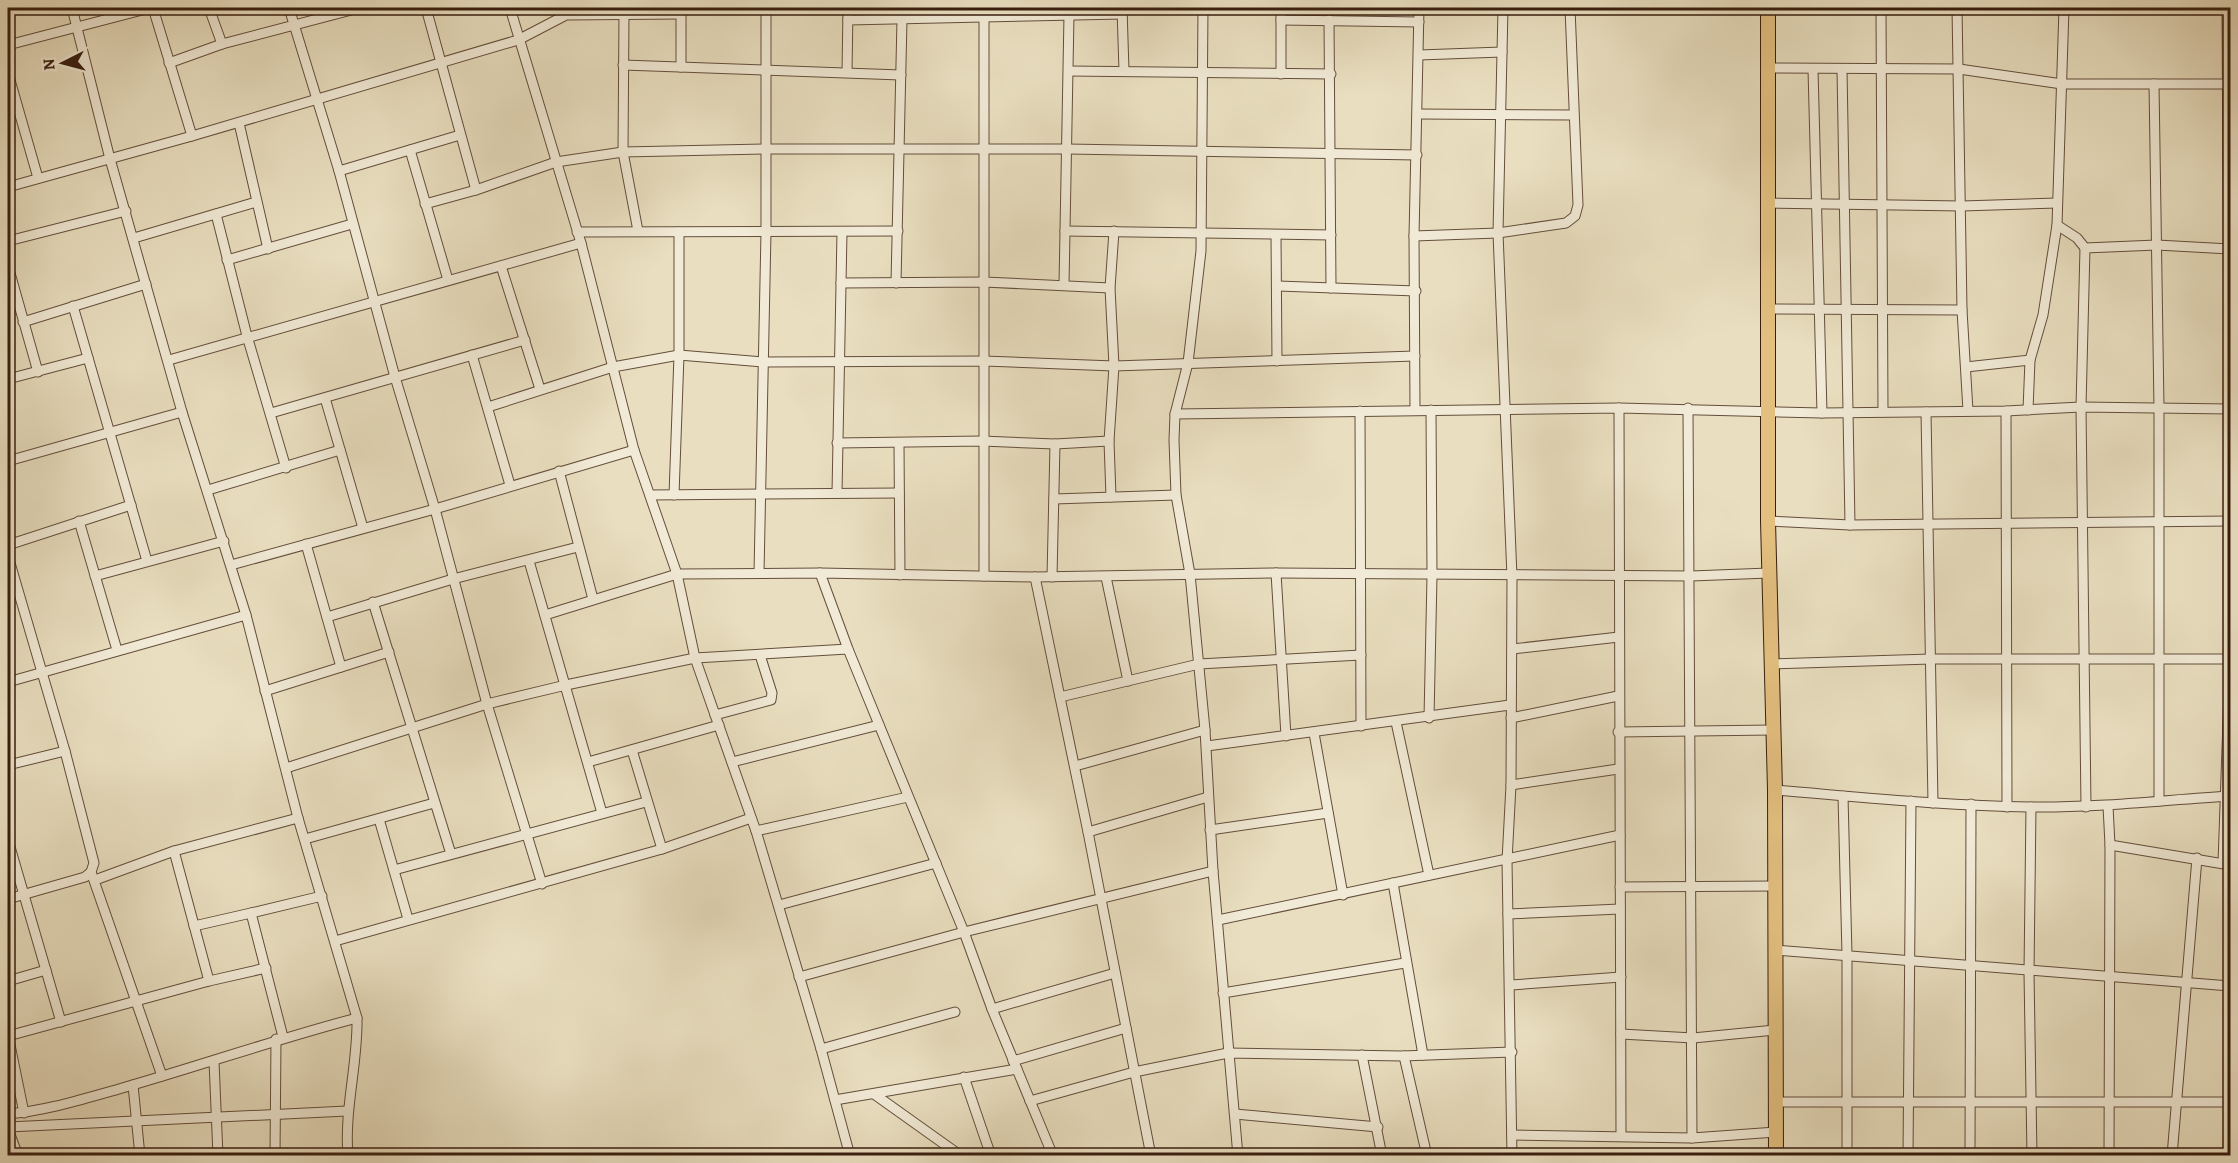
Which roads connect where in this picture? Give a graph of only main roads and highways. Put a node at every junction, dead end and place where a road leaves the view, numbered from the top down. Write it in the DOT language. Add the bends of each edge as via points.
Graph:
graph roads {
  1 [pos="1768,8"];
  2 [pos="1776,1155"];
  1 -- 2 [label="highway" via="1767,410 1775,790"];
}
